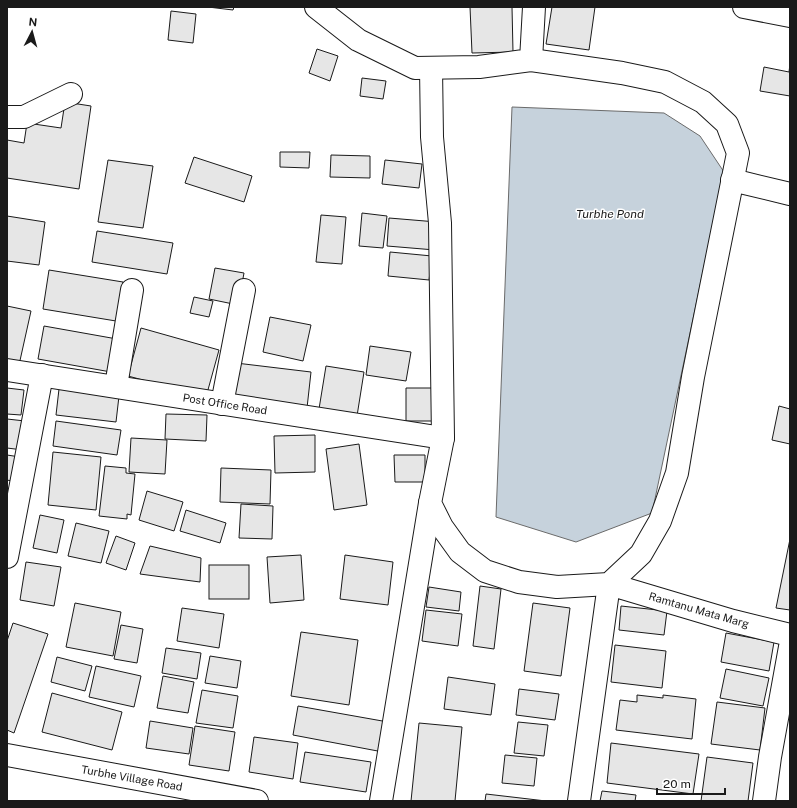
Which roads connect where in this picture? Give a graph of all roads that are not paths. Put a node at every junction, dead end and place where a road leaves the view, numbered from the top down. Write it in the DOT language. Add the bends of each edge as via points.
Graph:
graph roads {
  1 [pos="316,7"];
  2 [pos="534,7"];
  3 [pos="744,7"];
  4 [pos="790,16"];
  5 [pos="531,60"];
  6 [pos="431,68"];
  7 [pos="71,94"];
  8 [pos="7,117"];
  9 [pos="732,180"];
  10 [pos="790,194"];
  11 [pos="132,290"];
  12 [pos="244,290"];
  13 [pos="7,370"];
  14 [pos="42,375"];
  15 [pos="116,386"];
  16 [pos="222,404"];
  17 [pos="443,438"];
  18 [pos="430,503"];
  19 [pos="8,545"];
  20 [pos="609,584"];
  21 [pos="790,635"];
  22 [pos="790,648"];
  23 [pos="7,755"];
  24 [pos="257,801"];
  25 [pos="381,801"];
  26 [pos="579,801"];
  27 [pos="764,801"];
  1 -- 6 [label="street" via="358,40 415,68"];
  2 -- 5 [label="street"];
  3 -- 4 [label="street"];
  5 -- 6 [label="street" via="479,67"];
  5 -- 9 [label="street" via="665,82 703,102 727,124 736,146 738,153"];
  6 -- 17 [label="street" via="432,137 440,223"];
  7 -- 8 [label="street" via="24,117"];
  9 -- 10 [label="street"];
  9 -- 20 [label="street" via="677,473 660,521 641,554"];
  11 -- 15 [label="street"];
  12 -- 16 [label="street"];
  13 -- 14 [label="street, Post Office Road"];
  14 -- 15 [label="street, Post Office Road"];
  14 -- 19 [label="street"];
  15 -- 16 [label="street, Post Office Road"];
  16 -- 17 [label="street, Post Office Road"];
  17 -- 18 [label="street"];
  18 -- 20 [label="street, Ramtanu Mata Marg" via="442,527 460,552 485,570 519,582 557,587"];
  18 -- 25 [label="street"];
  20 -- 21 [label="street, Ramtanu Mata Marg"];
  20 -- 26 [label="street"];
  22 -- 27 [label="street"];
  23 -- 24 [label="street, Turbhe Village Road"];
}
